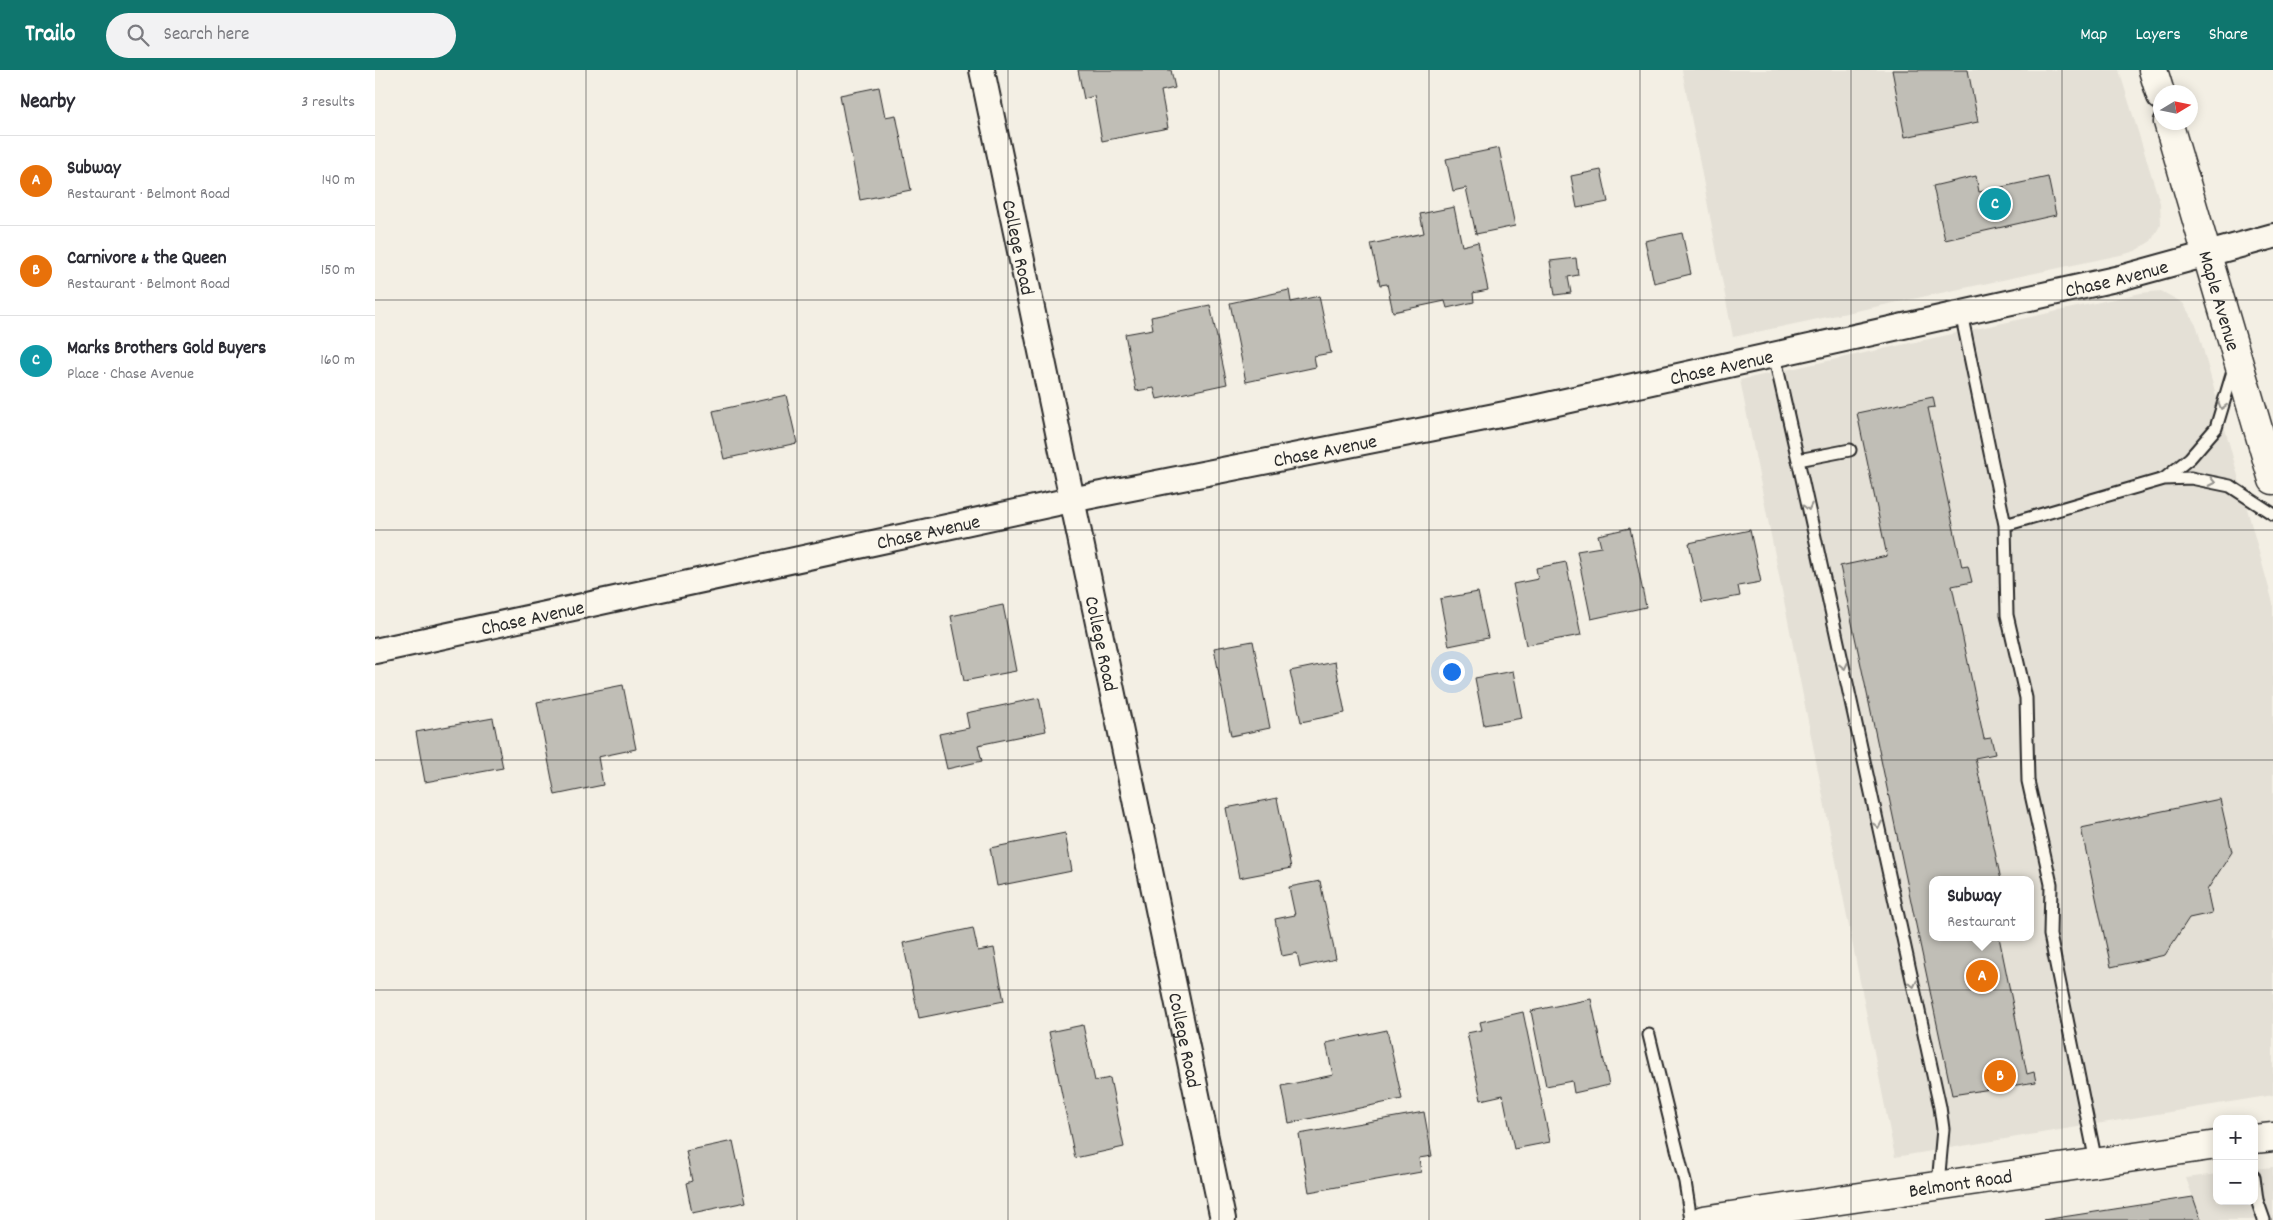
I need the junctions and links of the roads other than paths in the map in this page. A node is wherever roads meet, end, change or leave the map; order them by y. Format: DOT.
graph roads {
  1 [pos="982,70"];
  2 [pos="2153,70"];
  3 [pos="2158,85"];
  4 [pos="2170,130"];
  5 [pos="2273,236"];
  6 [pos="2207,256"];
  7 [pos="1961,313"];
  8 [pos="1774,354"];
  9 [pos="2237,359"];
  10 [pos="1850,450"];
  11 [pos="1798,460"];
  12 [pos="2164,479"];
  13 [pos="2273,480"];
  14 [pos="1071,500"];
  15 [pos="2273,514"];
  16 [pos="2005,525"];
  17 [pos="375,652"];
  18 [pos="1649,1035"];
  19 [pos="2273,1137"];
  20 [pos="2258,1139"];
  21 [pos="2213,1146"];
  22 [pos="2096,1162"];
  23 [pos="1938,1184"];
  24 [pos="2258,1203"];
  25 [pos="1223,1219"];
  26 [pos="1691,1220"];
  27 [pos="1703,1220"];
  28 [pos="2264,1220"];
  1 -- 14 [label="street, College Road"];
  2 -- 3 [label="main road"];
  4 -- 6 [label="main road, Maple Avenue"];
  5 -- 6 [label="street, Chase Avenue"];
  6 -- 7 [label="street, Chase Avenue"];
  6 -- 9 [label="main road, Maple Avenue"];
  7 -- 8 [label="street, Chase Avenue"];
  7 -- 16 [label="lane"];
  8 -- 11 [label="lane"];
  8 -- 14 [label="street, Chase Avenue"];
  9 -- 12 [label="lane, one-way"];
  9 -- 13 [label="main road, Maple Avenue"];
  10 -- 11 [label="lane"];
  11 -- 23 [label="lane, one-way"];
  12 -- 15 [label="lane, one-way"];
  12 -- 16 [label="lane"];
  14 -- 17 [label="street, Chase Avenue"];
  14 -- 25 [label="street, College Road"];
  16 -- 22 [label="lane"];
  18 -- 26 [label="lane"];
  19 -- 20 [label="main road"];
  21 -- 22 [label="main road, Belmont Road"];
  22 -- 23 [label="main road, Belmont Road"];
  23 -- 27 [label="main road, Belmont Road"];
  24 -- 28 [label="lane"];
}
